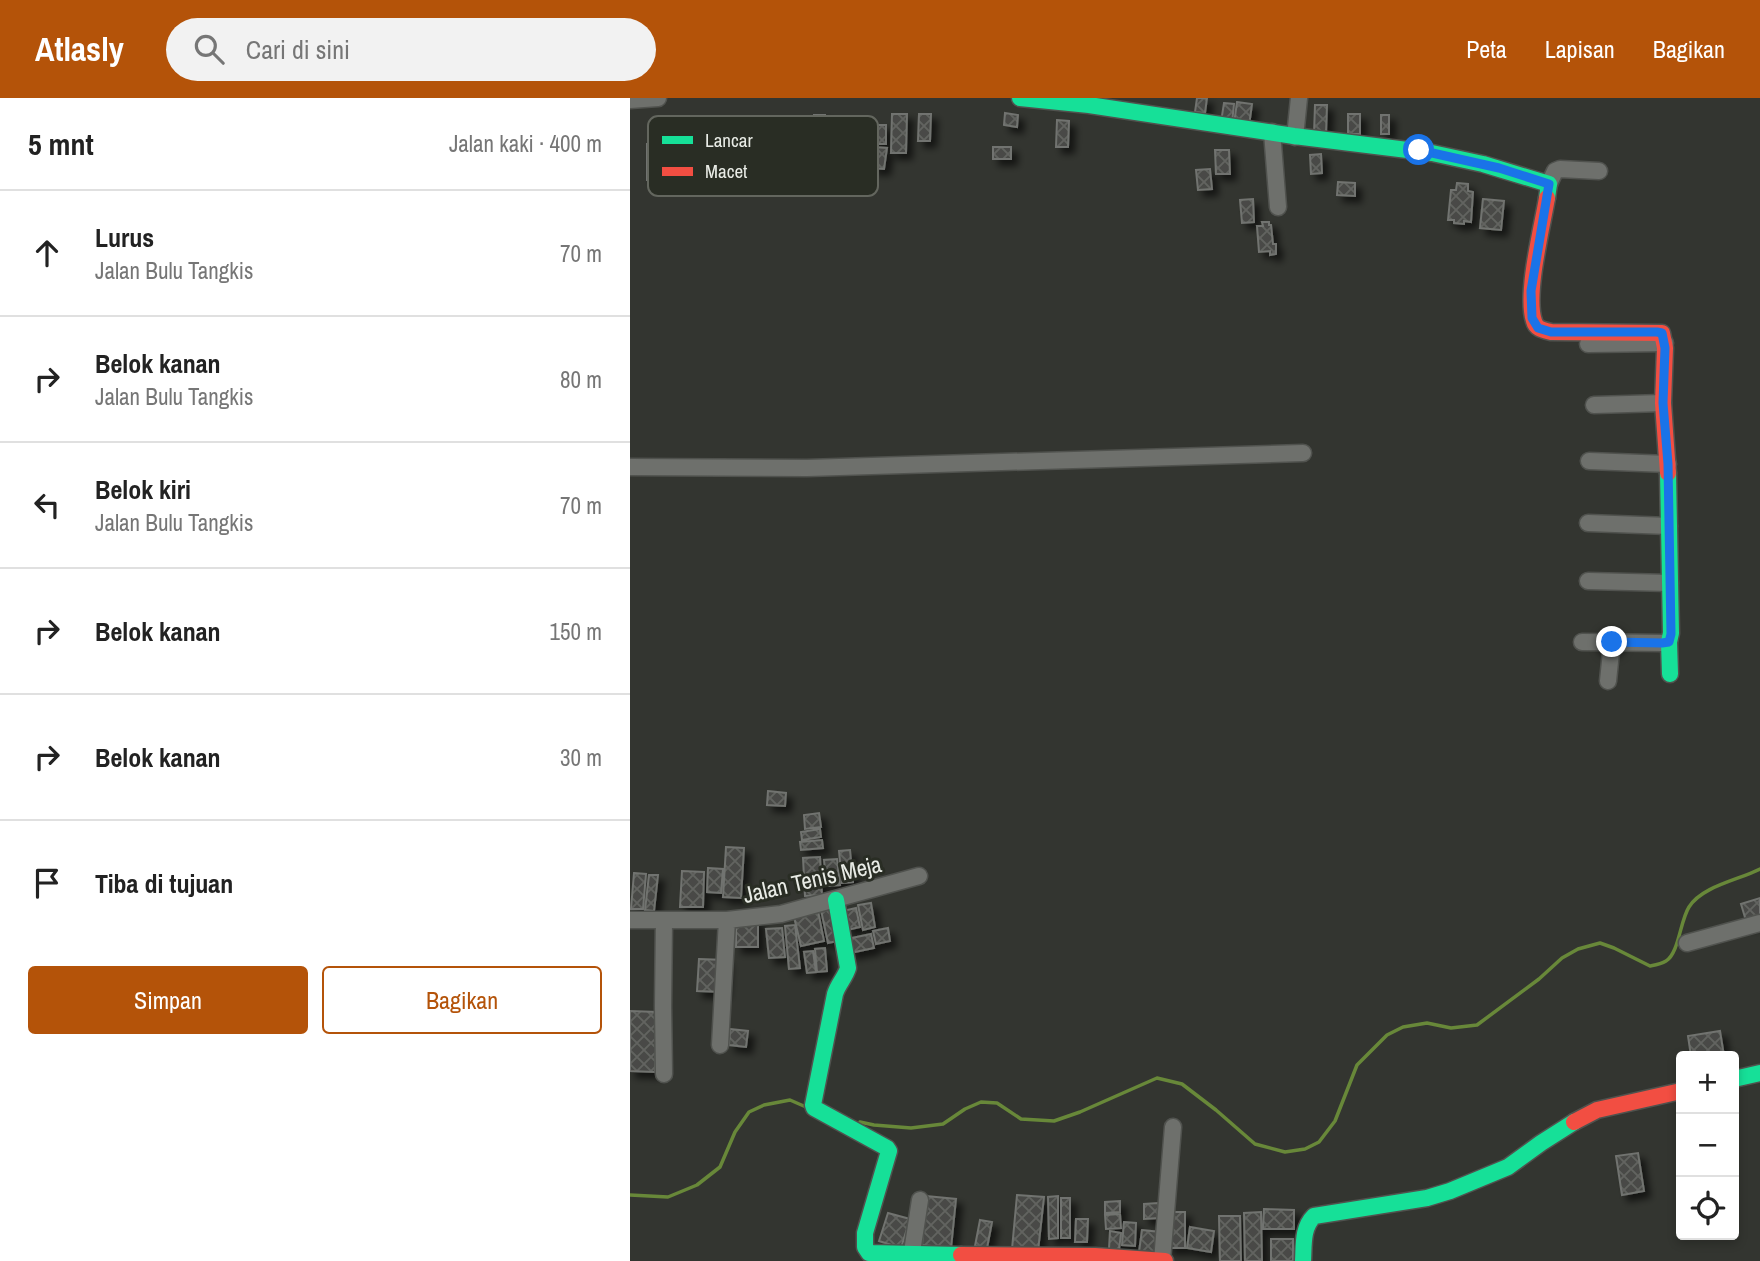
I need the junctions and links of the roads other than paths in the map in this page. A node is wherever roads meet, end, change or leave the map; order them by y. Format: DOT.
graph roads {
  1 [pos="658,98"];
  2 [pos="1020,98"];
  3 [pos="1299,98"];
  4 [pos="630,100"];
  5 [pos="1068,100"];
  6 [pos="1107,103"];
  7 [pos="1272,132"];
  8 [pos="1295,137"];
  9 [pos="1599,172"];
  10 [pos="1549,184"];
  11 [pos="1278,207"];
  12 [pos="1661,337"];
  13 [pos="1588,344"];
  14 [pos="1663,403"];
  15 [pos="1594,405"];
  16 [pos="1303,453"];
  17 [pos="1588,461"];
  18 [pos="1668,464"];
  19 [pos="630,467"];
  20 [pos="1588,523"];
  21 [pos="1669,526"];
  22 [pos="1588,581"];
  23 [pos="1670,583"];
  24 [pos="1582,642"];
  25 [pos="1612,642"];
  26 [pos="1669,642"];
  27 [pos="1670,674"];
  28 [pos="1608,681"];
  29 [pos="919,876"];
  30 [pos="836,900"];
  31 [pos="630,920"];
  32 [pos="727,920"];
  33 [pos="664,921"];
  34 [pos="1760,923"];
  35 [pos="1687,943"];
  36 [pos="720,1045"];
  37 [pos="1760,1073"];
  38 [pos="664,1074"];
  39 [pos="1739,1078"];
  40 [pos="1676,1092"];
  41 [pos="1173,1128"];
  42 [pos="920,1200"];
  43 [pos="912,1252"];
  44 [pos="1049,1258"];
  45 [pos="1164,1261"];
  46 [pos="1303,1261"];
  1 -- 4 [label="street"];
  2 -- 5 [label="street"];
  3 -- 8 [label="street"];
  5 -- 6 [label="street"];
  6 -- 7 [label="street"];
  7 -- 8 [label="street"];
  7 -- 11 [label="street"];
  8 -- 10 [label="street"];
  9 -- 10 [label="street"];
  10 -- 12 [label="street"];
  12 -- 13 [label="street"];
  12 -- 14 [label="street"];
  14 -- 15 [label="street"];
  14 -- 18 [label="street"];
  16 -- 19 [label="street"];
  17 -- 18 [label="street"];
  18 -- 21 [label="street"];
  20 -- 21 [label="street"];
  21 -- 23 [label="street"];
  22 -- 23 [label="street"];
  23 -- 26 [label="street"];
  24 -- 25 [label="street"];
  25 -- 26 [label="street"];
  25 -- 28 [label="street"];
  26 -- 27 [label="street"];
  29 -- 30 [label="street, Jalan Tenis Meja"];
  30 -- 32 [label="street, Jalan Tenis Meja"];
  30 -- 43 [label="street"];
  31 -- 33 [label="street, Jalan Tenis Meja"];
  32 -- 33 [label="street, Jalan Tenis Meja"];
  32 -- 36 [label="street"];
  33 -- 38 [label="street"];
  34 -- 35 [label="street"];
  37 -- 39 [label="street"];
  40 -- 46 [label="street"];
  41 -- 45 [label="street"];
  42 -- 43 [label="street"];
  43 -- 44 [label="street"];
  44 -- 45 [label="street"];
}
